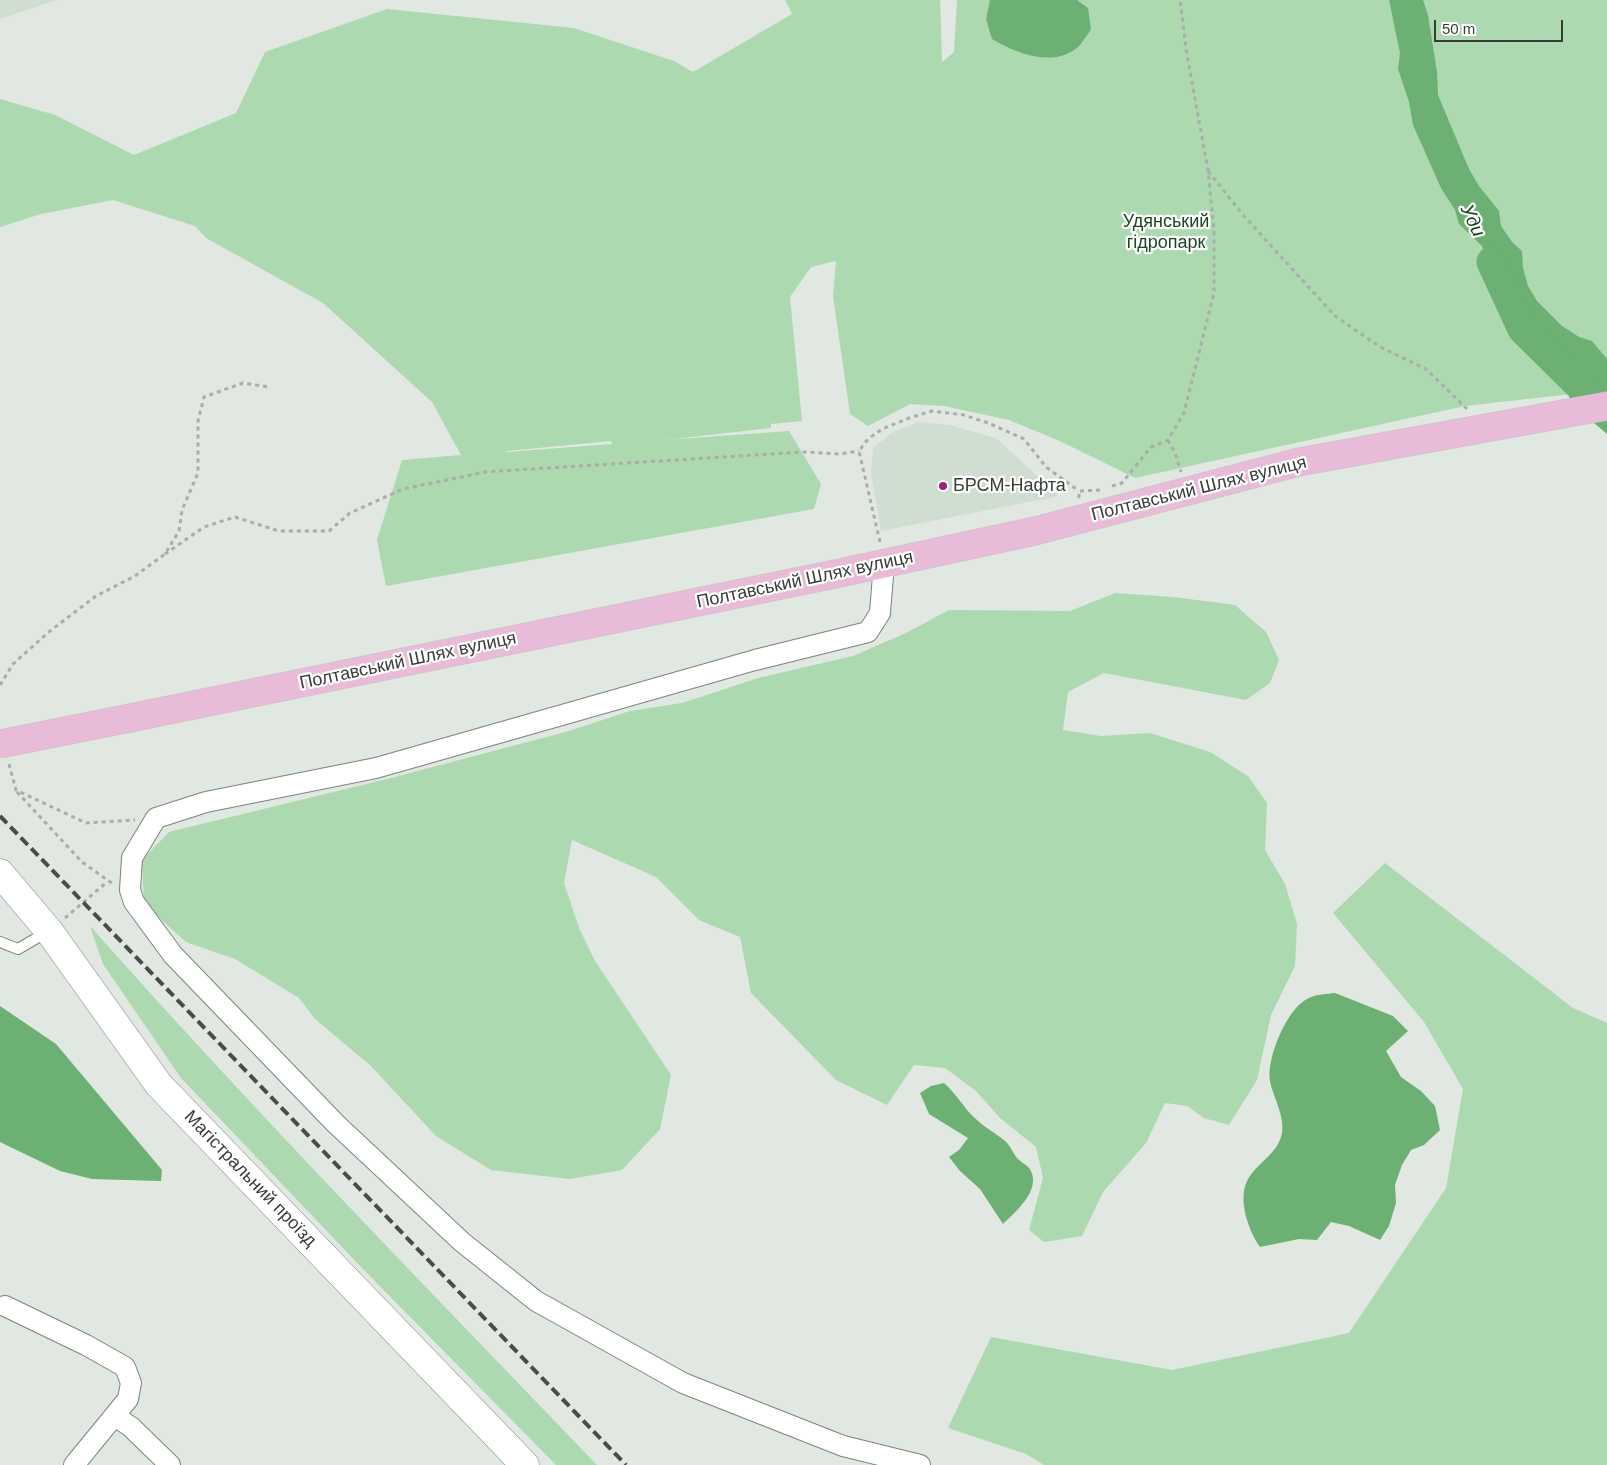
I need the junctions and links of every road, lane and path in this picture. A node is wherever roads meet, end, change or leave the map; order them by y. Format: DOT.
graph roads {
  1 [pos="1180,0"];
  2 [pos="1208,170"];
  3 [pos="269,387"];
  4 [pos="1607,406"];
  5 [pos="1482,429"];
  6 [pos="1168,440"];
  7 [pos="859,452"];
  8 [pos="1079,491"];
  9 [pos="1186,491"];
  10 [pos="1080,519"];
  11 [pos="165,554"];
  12 [pos="884,563"];
  13 [pos="0,685"];
  14 [pos="3,750"];
  15 [pos="16,790"];
  16 [pos="156,818"];
  17 [pos="0,873"];
  18 [pos="107,882"];
  19 [pos="130,890"];
  20 [pos="49,930"];
  21 [pos="0,941"];
  22 [pos="5,1306"];
  23 [pos="115,1416"];
  24 [pos="74,1465"];
  25 [pos="170,1465"];
  26 [pos="525,1465"];
  27 [pos="920,1465"];
  1 -- 2 [label="path"];
  2 -- 5 [label="path"];
  2 -- 6 [label="path"];
  3 -- 11 [label="path"];
  4 -- 5 [label="main road, Полтавський Шлях вулиця"];
  5 -- 9 [label="main road, Полтавський Шлях вулиця"];
  6 -- 8 [label="path"];
  6 -- 9 [label="path"];
  7 -- 8 [label="path"];
  7 -- 11 [label="path"];
  7 -- 12 [label="path"];
  8 -- 10 [label="path"];
  9 -- 10 [label="main road, Полтавський Шлях вулиця"];
  10 -- 12 [label="main road, Полтавський Шлях вулиця"];
  11 -- 13 [label="path"];
  12 -- 14 [label="main road, Полтавський Шлях вулиця, bridge"];
  12 -- 16 [label="street"];
  14 -- 15 [label="path"];
  15 -- 16 [label="path"];
  15 -- 18 [label="path"];
  16 -- 19 [label="street"];
  17 -- 20 [label="main road, Магістральний проїзд"];
  18 -- 19 [label="path"];
  18 -- 20 [label="path"];
  19 -- 27 [label="street"];
  20 -- 21 [label="lane"];
  20 -- 26 [label="main road, Магістральний проїзд"];
  22 -- 23 [label="street"];
  23 -- 24 [label="street"];
  23 -- 25 [label="street"];
}
